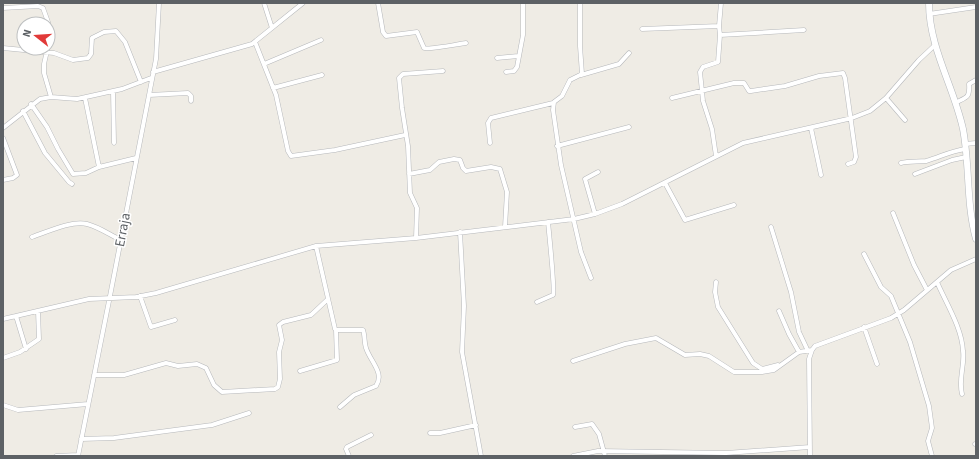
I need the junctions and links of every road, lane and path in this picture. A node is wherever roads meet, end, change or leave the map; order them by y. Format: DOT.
graph roads {
  1 [pos="159,3"];
  2 [pos="264,3"];
  3 [pos="303,3"];
  4 [pos="378,3"];
  5 [pos="523,3"];
  6 [pos="580,3"];
  7 [pos="722,3"];
  8 [pos="929,3"];
  9 [pos="976,7"];
  10 [pos="3,8"];
  11 [pos="929,14"];
  12 [pos="46,16"];
  13 [pos="719,26"];
  14 [pos="272,28"];
  15 [pos="642,30"];
  16 [pos="804,30"];
  17 [pos="720,35"];
  18 [pos="321,40"];
  19 [pos="255,42"];
  20 [pos="466,43"];
  21 [pos="935,45"];
  22 [pos="3,48"];
  23 [pos="16,50"];
  24 [pos="629,53"];
  25 [pos="56,54"];
  26 [pos="47,56"];
  27 [pos="518,56"];
  28 [pos="497,58"];
  29 [pos="264,64"];
  30 [pos="443,71"];
  31 [pos="153,72"];
  32 [pos="506,72"];
  33 [pos="322,75"];
  34 [pos="581,75"];
  35 [pos="151,78"];
  36 [pos="976,80"];
  37 [pos="141,82"];
  38 [pos="273,88"];
  39 [pos="113,91"];
  40 [pos="702,91"];
  41 [pos="149,95"];
  42 [pos="51,97"];
  43 [pos="85,98"];
  44 [pos="672,98"];
  45 [pos="886,98"];
  46 [pos="191,101"];
  47 [pos="553,103"];
  48 [pos="955,103"];
  49 [pos="31,104"];
  50 [pos="23,111"];
  51 [pos="852,118"];
  52 [pos="905,120"];
  53 [pos="629,127"];
  54 [pos="3,128"];
  55 [pos="811,128"];
  56 [pos="405,135"];
  57 [pos="3,138"];
  58 [pos="114,142"];
  59 [pos="490,143"];
  60 [pos="976,143"];
  61 [pos="558,146"];
  62 [pos="965,146"];
  63 [pos="716,156"];
  64 [pos="966,157"];
  65 [pos="136,158"];
  66 [pos="901,163"];
  67 [pos="848,164"];
  68 [pos="99,167"];
  69 [pos="598,172"];
  70 [pos="410,174"];
  71 [pos="915,174"];
  72 [pos="821,175"];
  73 [pos="3,180"];
  74 [pos="665,183"];
  75 [pos="72,184"];
  76 [pos="734,205"];
  77 [pos="893,213"];
  78 [pos="595,214"];
  79 [pos="574,218"];
  80 [pos="548,222"];
  81 [pos="974,224"];
  82 [pos="505,227"];
  83 [pos="771,227"];
  84 [pos="460,232"];
  85 [pos="32,237"];
  86 [pos="416,238"];
  87 [pos="976,239"];
  88 [pos="121,240"];
  89 [pos="316,246"];
  90 [pos="864,254"];
  91 [pos="976,259"];
  92 [pos="591,278"];
  93 [pos="716,282"];
  94 [pos="937,282"];
  95 [pos="927,290"];
  96 [pos="110,296"];
  97 [pos="140,296"];
  98 [pos="327,300"];
  99 [pos="537,302"];
  100 [pos="38,311"];
  101 [pos="780,311"];
  102 [pos="898,314"];
  103 [pos="16,316"];
  104 [pos="3,319"];
  105 [pos="175,320"];
  106 [pos="864,327"];
  107 [pos="336,330"];
  108 [pos="26,349"];
  109 [pos="809,350"];
  110 [pos="799,352"];
  111 [pos="3,358"];
  112 [pos="573,361"];
  113 [pos="781,364"];
  114 [pos="877,364"];
  115 [pos="300,371"];
  116 [pos="94,375"];
  117 [pos="962,394"];
  118 [pos="88,404"];
  119 [pos="3,405"];
  120 [pos="340,407"];
  121 [pos="249,413"];
  122 [pos="476,425"];
  123 [pos="575,427"];
  124 [pos="430,433"];
  125 [pos="370,435"];
  126 [pos="81,439"];
  127 [pos="810,447"];
  128 [pos="604,454"];
  129 [pos="56,456"];
  130 [pos="78,456"];
  131 [pos="349,456"];
  132 [pos="481,456"];
  133 [pos="573,456"];
  134 [pos="810,456"];
  135 [pos="932,456"];
  1 -- 31 [label="street, Erraja"];
  2 -- 14 [label="street"];
  3 -- 14 [label="street"];
  4 -- 20 [label="street"];
  5 -- 27 [label="street"];
  6 -- 34 [label="street"];
  7 -- 13 [label="street"];
  8 -- 11 [label="main road"];
  9 -- 11 [label="street"];
  10 -- 12 [label="street"];
  11 -- 21 [label="main road"];
  13 -- 15 [label="street"];
  13 -- 17 [label="street"];
  14 -- 19 [label="street"];
  16 -- 17 [label="street"];
  17 -- 40 [label="street"];
  18 -- 29 [label="street"];
  19 -- 29 [label="street"];
  19 -- 31 [label="street"];
  21 -- 45 [label="street"];
  21 -- 48 [label="main road"];
  22 -- 23 [label="street"];
  24 -- 34 [label="street"];
  25 -- 37 [label="street"];
  26 -- 42 [label="street"];
  27 -- 28 [label="street"];
  27 -- 32 [label="street"];
  29 -- 38 [label="street"];
  30 -- 56 [label="street"];
  31 -- 35 [label="street, Erraja"];
  33 -- 38 [label="street"];
  34 -- 47 [label="street"];
  35 -- 37 [label="street"];
  35 -- 41 [label="street, Erraja"];
  36 -- 48 [label="street"];
  37 -- 39 [label="street"];
  38 -- 56 [label="street"];
  39 -- 43 [label="street"];
  39 -- 58 [label="street"];
  40 -- 44 [label="street"];
  40 -- 51 [label="street"];
  40 -- 63 [label="street"];
  41 -- 46 [label="street"];
  41 -- 65 [label="street, Erraja"];
  42 -- 43 [label="street"];
  42 -- 49 [label="street"];
  43 -- 68 [label="street"];
  45 -- 51 [label="street"];
  45 -- 52 [label="street"];
  47 -- 59 [label="street"];
  47 -- 61 [label="street"];
  48 -- 62 [label="main road"];
  49 -- 50 [label="street"];
  49 -- 68 [label="street"];
  50 -- 54 [label="street"];
  50 -- 75 [label="street"];
  51 -- 55 [label="street"];
  51 -- 67 [label="street"];
  53 -- 61 [label="street"];
  55 -- 63 [label="street"];
  55 -- 72 [label="street"];
  56 -- 70 [label="street"];
  57 -- 73 [label="street"];
  60 -- 62 [label="street"];
  61 -- 79 [label="street"];
  62 -- 64 [label="main road"];
  62 -- 66 [label="street"];
  63 -- 74 [label="street"];
  64 -- 71 [label="street"];
  64 -- 81 [label="main road"];
  65 -- 68 [label="street"];
  65 -- 88 [label="street, Erraja"];
  69 -- 78 [label="street"];
  70 -- 82 [label="street"];
  70 -- 86 [label="street"];
  74 -- 76 [label="street"];
  74 -- 78 [label="street"];
  77 -- 95 [label="street"];
  78 -- 79 [label="street"];
  79 -- 80 [label="street"];
  79 -- 92 [label="street"];
  80 -- 82 [label="street"];
  80 -- 99 [label="street"];
  81 -- 87 [label="main road"];
  82 -- 84 [label="street"];
  83 -- 109 [label="street"];
  84 -- 86 [label="street"];
  84 -- 122 [label="street"];
  85 -- 88 [label="street"];
  86 -- 89 [label="street"];
  88 -- 96 [label="street, Erraja"];
  89 -- 97 [label="street"];
  89 -- 98 [label="street"];
  90 -- 102 [label="street"];
  91 -- 94 [label="street"];
  93 -- 113 [label="street"];
  94 -- 95 [label="street"];
  94 -- 117 [label="street"];
  95 -- 102 [label="street"];
  96 -- 97 [label="street"];
  96 -- 100 [label="street"];
  96 -- 116 [label="street, Erraja"];
  97 -- 105 [label="street"];
  98 -- 107 [label="street"];
  98 -- 116 [label="street"];
  100 -- 103 [label="street"];
  100 -- 108 [label="street"];
  101 -- 110 [label="street"];
  102 -- 106 [label="street"];
  102 -- 135 [label="street"];
  103 -- 104 [label="street"];
  103 -- 108 [label="street"];
  106 -- 109 [label="street"];
  106 -- 114 [label="street"];
  107 -- 115 [label="street"];
  107 -- 120 [label="street"];
  108 -- 111 [label="street"];
  109 -- 110 [label="street"];
  109 -- 127 [label="street"];
  110 -- 113 [label="street"];
  112 -- 113 [label="street"];
  116 -- 118 [label="street, Erraja"];
  118 -- 119 [label="street"];
  118 -- 126 [label="street, Erraja"];
  121 -- 126 [label="street"];
  122 -- 124 [label="street"];
  122 -- 132 [label="street"];
  123 -- 128 [label="street"];
  125 -- 131 [label="street"];
  126 -- 130 [label="street, Erraja"];
  127 -- 128 [label="street"];
  127 -- 134 [label="street"];
  128 -- 133 [label="street"];
  129 -- 130 [label="street"];
}
